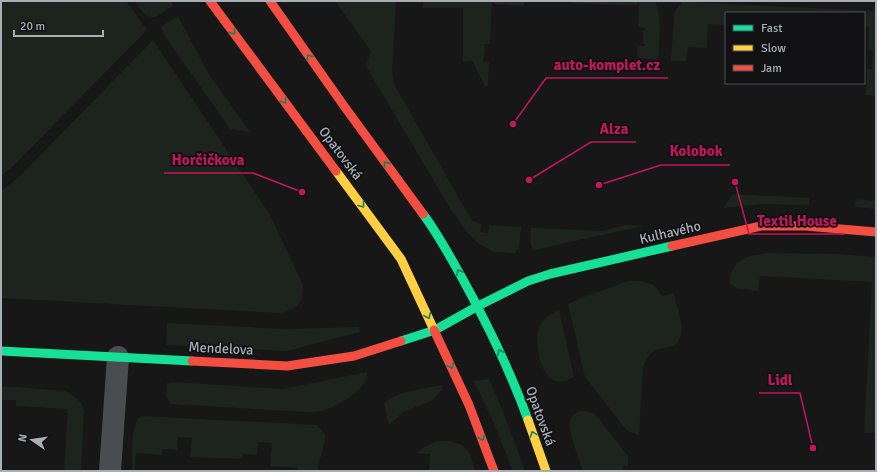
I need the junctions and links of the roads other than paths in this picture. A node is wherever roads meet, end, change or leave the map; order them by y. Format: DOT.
graph roads {
  1 [pos="210,1"];
  2 [pos="270,1"];
  3 [pos="876,232"];
  4 [pos="478,306"];
  5 [pos="435,330"];
  6 [pos="1,350"];
  7 [pos="118,357"];
  8 [pos="110,471"];
  9 [pos="494,471"];
  10 [pos="546,471"];
  1 -- 5 [label="main road, Opatovská, one-way"];
  4 -- 2 [label="main road, Opatovská, one-way"];
  3 -- 4 [label="main road, Kulhavého"];
  4 -- 5 [label="main road"];
  10 -- 4 [label="main road, Opatovská, one-way"];
  5 -- 7 [label="main road, Mendelova"];
  5 -- 9 [label="main road, Opatovská, one-way"];
  6 -- 7 [label="main road, Mendelova"];
  7 -- 8 [label="street"];
}
